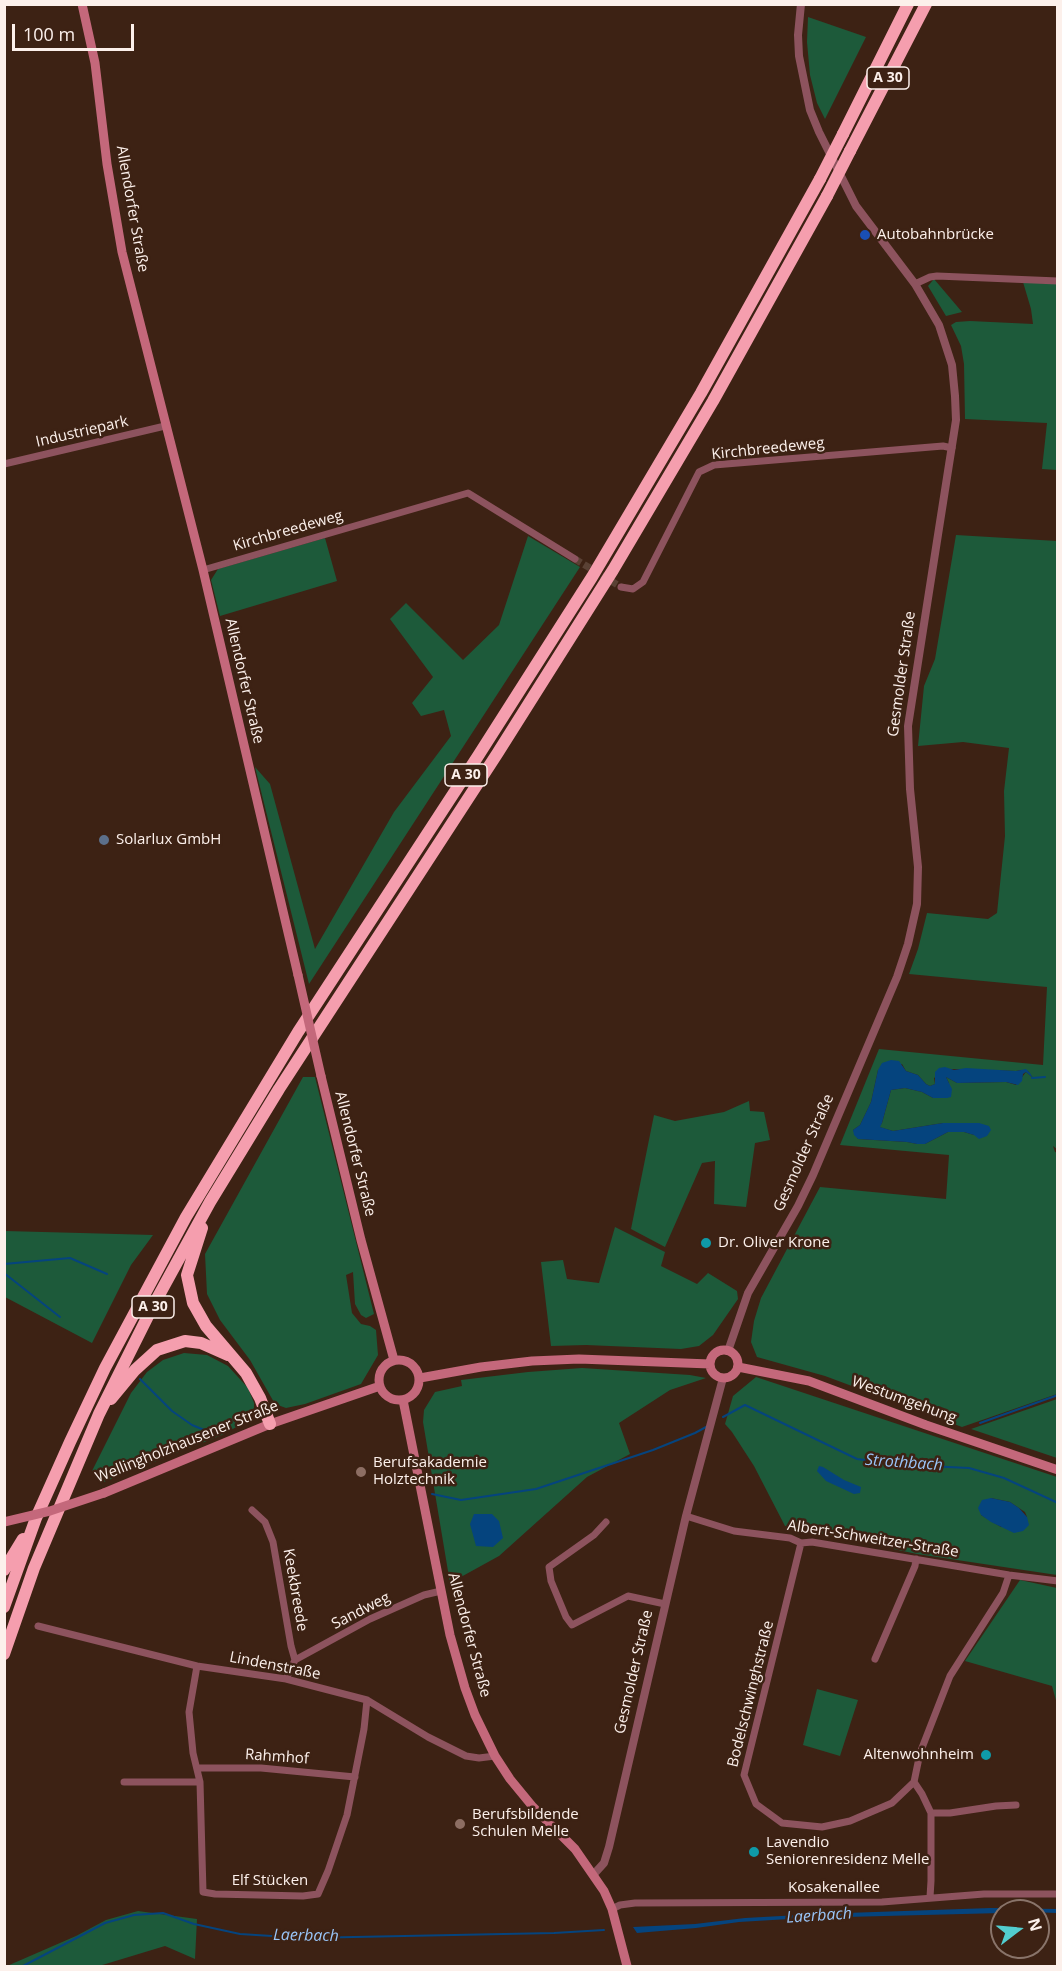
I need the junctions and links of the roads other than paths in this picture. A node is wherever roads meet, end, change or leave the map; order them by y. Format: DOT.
graph roads {
  1 [pos="82,4"];
  2 [pos="801,4"];
  3 [pos="909,4"];
  4 [pos="926,4"];
  5 [pos="1058,281"];
  6 [pos="915,284"];
  7 [pos="165,426"];
  8 [pos="952,448"];
  9 [pos="4,464"];
  10 [pos="575,559"];
  11 [pos="203,570"];
  12 [pos="621,586"];
  13 [pos="210,1202"];
  14 [pos="728,1351"];
  15 [pos="231,1356"];
  16 [pos="394,1360"];
  17 [pos="710,1364"];
  18 [pos="738,1367"];
  19 [pos="420,1378"];
  20 [pos="723,1378"];
  21 [pos="380,1386"];
  22 [pos="403,1400"];
  23 [pos="99,1414"];
  24 [pos="270,1424"];
  25 [pos="1058,1470"];
  26 [pos="252,1510"];
  27 [pos="686,1516"];
  28 [pos="36,1518"];
  29 [pos="4,1522"];
  30 [pos="606,1522"];
  31 [pos="801,1543"];
  32 [pos="916,1559"];
  33 [pos="4,1570"];
  34 [pos="1009,1575"];
  35 [pos="1058,1581"];
  36 [pos="441,1591"];
  37 [pos="665,1604"];
  38 [pos="4,1607"];
  39 [pos="38,1626"];
  40 [pos="4,1654"];
  41 [pos="875,1659"];
  42 [pos="295,1660"];
  43 [pos="197,1666"];
  44 [pos="286,1679"];
  45 [pos="367,1700"];
  46 [pos="495,1756"];
  47 [pos="198,1768"];
  48 [pos="355,1777"];
  49 [pos="123,1782"];
  50 [pos="200,1782"];
  51 [pos="914,1782"];
  52 [pos="1016,1805"];
  53 [pos="931,1813"];
  54 [pos="594,1874"];
  55 [pos="1058,1894"];
  56 [pos="930,1898"];
  57 [pos="612,1909"];
  58 [pos="627,1966"];
  1 -- 7 [label="main road, Allendorfer Straße"];
  2 -- 6 [label="street, Gesmolder Straße"];
  3 -- 28 [label="highway, A 30, bridge"];
  4 -- 13 [label="highway, A 30, bridge"];
  5 -- 6 [label="street"];
  6 -- 8 [label="street, Gesmolder Straße"];
  7 -- 9 [label="street, Industriepark"];
  7 -- 11 [label="main road, Allendorfer Straße"];
  8 -- 12 [label="street, Kirchbreedeweg"];
  8 -- 14 [label="street, Gesmolder Straße"];
  10 -- 11 [label="street, Kirchbreedeweg"];
  11 -- 16 [label="main road, Allendorfer Straße, bridge"];
  13 -- 15 [label="highway"];
  13 -- 23 [label="highway, A 30"];
  14 -- 17 [label="main road"];
  14 -- 18 [label="main road"];
  15 -- 23 [label="highway"];
  15 -- 24 [label="highway"];
  16 -- 19 [label="main road"];
  16 -- 21 [label="main road"];
  17 -- 19 [label="main road"];
  17 -- 20 [label="main road"];
  18 -- 20 [label="main road"];
  18 -- 25 [label="main road, Westumgehung"];
  19 -- 22 [label="main road"];
  20 -- 27 [label="street, Gesmolder Straße"];
  21 -- 22 [label="main road"];
  21 -- 24 [label="main road, Wellingholzhausener Straße"];
  22 -- 36 [label="main road, Allendorfer Straße"];
  23 -- 40 [label="highway, A 30"];
  24 -- 29 [label="main road, Wellingholzhausener Straße, bridge"];
  26 -- 42 [label="street, Keekbreede"];
  27 -- 31 [label="street, Albert-Schweitzer-Straße"];
  27 -- 37 [label="street, Gesmolder Straße"];
  28 -- 33 [label="highway"];
  28 -- 38 [label="highway, A 30"];
  30 -- 37 [label="street"];
  31 -- 32 [label="street, Albert-Schweitzer-Straße"];
  31 -- 51 [label="street, Bodelschwinghstraße"];
  32 -- 34 [label="street, Albert-Schweitzer-Straße"];
  32 -- 41 [label="street"];
  34 -- 35 [label="street, Albert-Schweitzer-Straße"];
  34 -- 51 [label="street"];
  36 -- 42 [label="street, Sandweg"];
  36 -- 46 [label="main road, Allendorfer Straße"];
  37 -- 54 [label="street, Gesmolder Straße"];
  39 -- 43 [label="street, Lindenstraße"];
  42 -- 44 [label="street"];
  43 -- 44 [label="street, Lindenstraße"];
  43 -- 47 [label="street, Elf Stücken"];
  44 -- 45 [label="street, Lindenstraße"];
  45 -- 46 [label="street, Lindenstraße"];
  45 -- 48 [label="street, Elf Stücken"];
  46 -- 54 [label="main road, Allendorfer Straße"];
  47 -- 48 [label="street, Rahmhof"];
  47 -- 50 [label="street, Elf Stücken"];
  48 -- 50 [label="street, Elf Stücken"];
  49 -- 50 [label="street"];
  51 -- 53 [label="street"];
  52 -- 53 [label="street"];
  53 -- 56 [label="street"];
  54 -- 57 [label="main road"];
  55 -- 56 [label="street, Kosakenallee"];
  56 -- 57 [label="street, Kosakenallee"];
  57 -- 58 [label="main road"];
}
